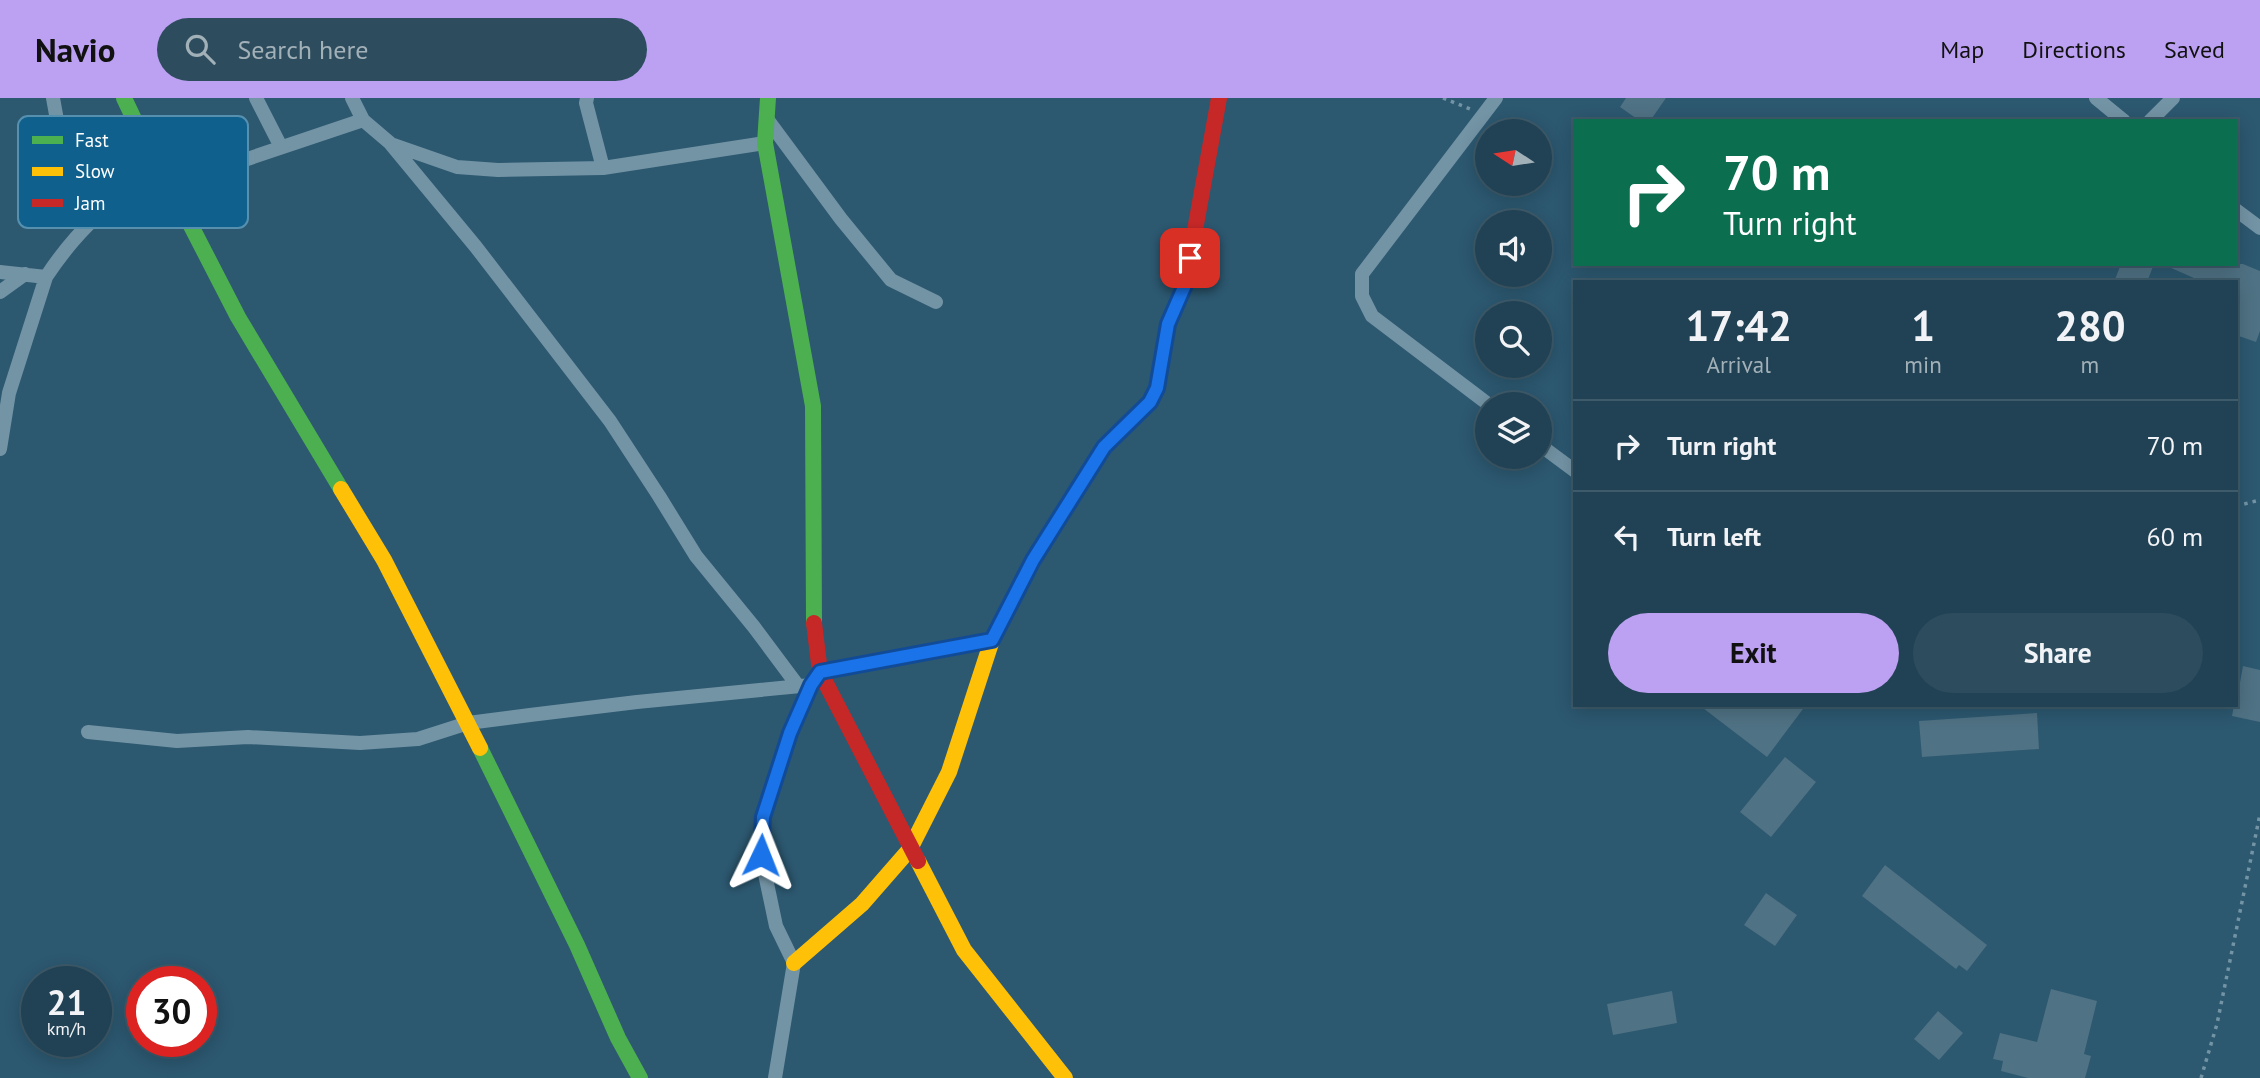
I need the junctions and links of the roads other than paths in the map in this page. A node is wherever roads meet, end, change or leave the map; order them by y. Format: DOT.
graph roads {
  1 [pos="53,98"];
  2 [pos="124,98"];
  3 [pos="256,98"];
  4 [pos="352,98"];
  5 [pos="587,98"];
  6 [pos="768,98"];
  7 [pos="1219,98"];
  8 [pos="1496,98"];
  9 [pos="2096,98"];
  10 [pos="2173,98"];
  11 [pos="56,116"];
  12 [pos="132,116"];
  13 [pos="767,119"];
  14 [pos="2122,119"];
  15 [pos="2152,119"];
  16 [pos="363,120"];
  17 [pos="390,143"];
  18 [pos="765,143"];
  19 [pos="281,147"];
  20 [pos="248,158"];
  21 [pos="603,168"];
  22 [pos="2238,212"];
  23 [pos="83,228"];
  24 [pos="192,228"];
  25 [pos="2260,228"];
  26 [pos="0,272"];
  27 [pos="26,274"];
  28 [pos="46,277"];
  29 [pos="0,292"];
  30 [pos="936,302"];
  31 [pos="1475,394"];
  32 [pos="0,449"];
  33 [pos="1552,453"];
  34 [pos="1573,469"];
  35 [pos="992,640"];
  36 [pos="809,681"];
  37 [pos="468,723"];
  38 [pos="88,733"];
  39 [pos="910,849"];
  40 [pos="793,963"];
  41 [pos="640,1078"];
  42 [pos="775,1078"];
  43 [pos="1065,1078"];
  1 -- 11 [label="street"];
  2 -- 12 [label="street"];
  3 -- 19 [label="street"];
  4 -- 16 [label="street"];
  5 -- 21 [label="street"];
  6 -- 13 [label="street"];
  7 -- 35 [label="street"];
  8 -- 31 [label="street"];
  9 -- 14 [label="street"];
  10 -- 15 [label="street"];
  13 -- 18 [label="street"];
  13 -- 30 [label="street"];
  16 -- 17 [label="street"];
  16 -- 19 [label="street"];
  17 -- 21 [label="street"];
  17 -- 36 [label="street"];
  18 -- 21 [label="street"];
  18 -- 36 [label="street"];
  19 -- 20 [label="street"];
  22 -- 25 [label="street"];
  23 -- 28 [label="street"];
  24 -- 37 [label="street"];
  26 -- 27 [label="street"];
  27 -- 28 [label="street"];
  27 -- 29 [label="street"];
  28 -- 32 [label="street"];
  33 -- 34 [label="street"];
  35 -- 36 [label="street"];
  35 -- 39 [label="street"];
  36 -- 37 [label="street"];
  36 -- 39 [label="street"];
  36 -- 40 [label="street"];
  37 -- 38 [label="street"];
  37 -- 41 [label="street"];
  39 -- 40 [label="street"];
  39 -- 43 [label="street"];
  40 -- 42 [label="street"];
}
